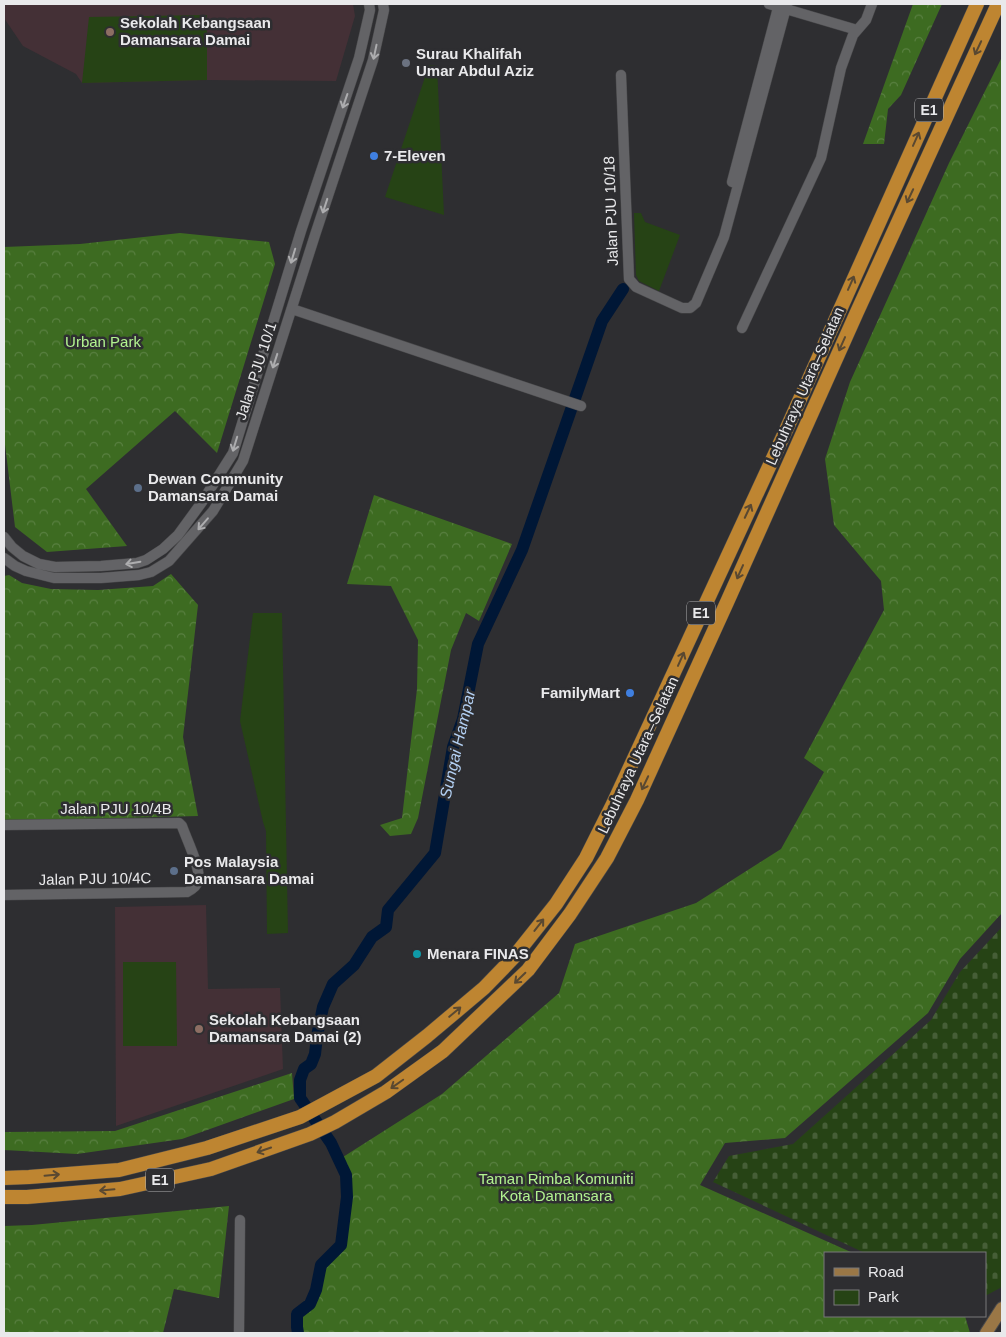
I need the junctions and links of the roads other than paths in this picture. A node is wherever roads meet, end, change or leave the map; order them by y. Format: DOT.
graph roads {
  1 [pos="369,4"];
  2 [pos="383,4"];
  3 [pos="872,4"];
  4 [pos="977,4"];
  5 [pos="998,4"];
  6 [pos="780,5"];
  7 [pos="857,30"];
  8 [pos="621,75"];
  9 [pos="356,111"];
  10 [pos="330,145"];
  11 [pos="292,310"];
  12 [pos="742,328"];
  13 [pos="262,359"];
  14 [pos="263,397"];
  15 [pos="581,406"];
  16 [pos="4,537"];
  17 [pos="4,558"];
  18 [pos="15,566"];
  19 [pos="100,566"];
  20 [pos="4,567"];
  21 [pos="54,578"];
  22 [pos="4,825"];
  23 [pos="187,892"];
  24 [pos="4,895"];
  25 [pos="4,1178"];
  26 [pos="4,1196"];
  27 [pos="240,1220"];
  28 [pos="1002,1308"];
  29 [pos="239,1333"];
  30 [pos="986,1333"];
  1 -- 10 [label="street, Jalan PJU 10/1, one-way"];
  2 -- 9 [label="street, Jalan PJU 10/1, one-way"];
  3 -- 7 [label="street"];
  25 -- 4 [label="highway, Lebuhraya Utara–Selatan / E1, one-way"];
  5 -- 26 [label="highway, Lebuhraya Utara–Selatan / E1, one-way"];
  6 -- 7 [label="street"];
  6 -- 8 [label="street, Jalan PJU 10/18"];
  7 -- 12 [label="street"];
  9 -- 10 [label="street"];
  9 -- 11 [label="street, Jalan PJU 10/1, one-way"];
  10 -- 13 [label="street, Jalan PJU 10/1, one-way"];
  11 -- 14 [label="street, Jalan PJU 10/1, one-way"];
  11 -- 15 [label="street"];
  13 -- 14 [label="street"];
  13 -- 19 [label="street, Jalan PJU 10/1, one-way"];
  14 -- 21 [label="street, Jalan PJU 10/1, one-way"];
  16 -- 19 [label="street, Jalan PJU 10/1"];
  17 -- 18 [label="street, Jalan PJU 10/1"];
  18 -- 20 [label="street"];
  18 -- 21 [label="street, Jalan PJU 10/1"];
  19 -- 21 [label="street"];
  22 -- 23 [label="street, Jalan PJU 10/4B"];
  23 -- 24 [label="street, Jalan PJU 10/4C"];
  27 -- 29 [label="street"];
  28 -- 30 [label="main road"];
}
